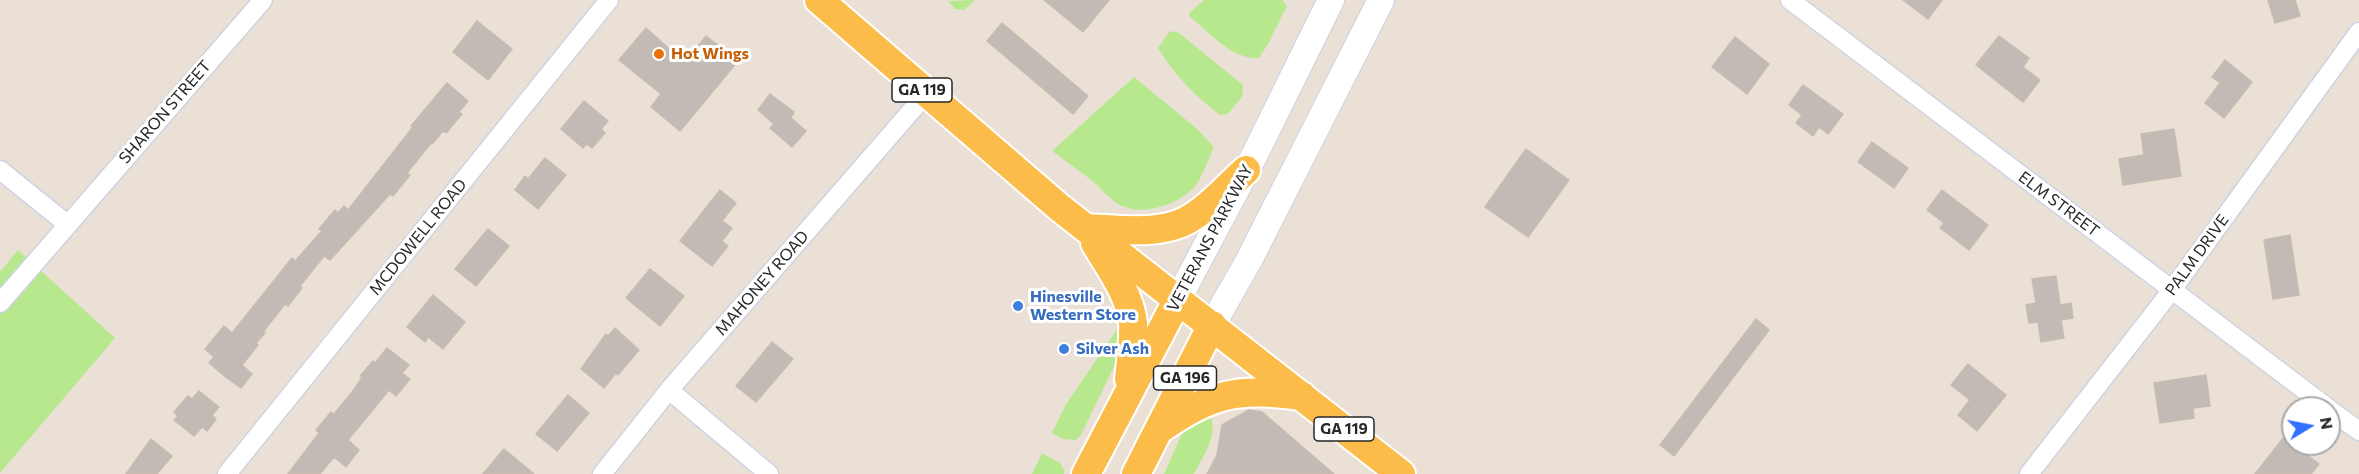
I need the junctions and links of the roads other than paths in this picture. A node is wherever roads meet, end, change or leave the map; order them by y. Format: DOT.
graph roads {
  1 [pos="263,0"];
  2 [pos="609,0"];
  3 [pos="819,0"];
  4 [pos="1331,0"];
  5 [pos="1381,0"];
  6 [pos="1790,0"];
  7 [pos="2359,32"];
  8 [pos="926,94"];
  9 [pos="0,170"];
  10 [pos="1246,170"];
  11 [pos="67,224"];
  12 [pos="1086,228"];
  13 [pos="2172,290"];
  14 [pos="1178,298"];
  15 [pos="0,303"];
  16 [pos="1212,325"];
  17 [pos="669,390"];
  18 [pos="1302,396"];
  19 [pos="2313,396"];
  20 [pos="1127,397"];
  21 [pos="2341,417"];
  22 [pos="1158,431"];
  23 [pos="2359,431"];
  24 [pos="227,474"];
  25 [pos="602,474"];
  26 [pos="769,474"];
  27 [pos="1086,474"];
  28 [pos="1136,474"];
  29 [pos="1401,474"];
  30 [pos="2029,474"];
  1 -- 11 [label="street, SHARON STREET"];
  2 -- 24 [label="street, MCDOWELL ROAD"];
  3 -- 8 [label="main road, GA 119"];
  4 -- 10 [label="main road, VETERANS PARKWAY"];
  5 -- 16 [label="main road"];
  6 -- 13 [label="street, ELM STREET"];
  7 -- 13 [label="street, PALM DRIVE"];
  8 -- 12 [label="main road, GA 119"];
  8 -- 17 [label="street, MAHONEY ROAD"];
  9 -- 11 [label="street"];
  10 -- 12 [label="main road"];
  10 -- 14 [label="main road, VETERANS PARKWAY"];
  11 -- 15 [label="street, SHARON STREET"];
  12 -- 14 [label="main road, GA 119"];
  12 -- 20 [label="main road, GA 196"];
  13 -- 19 [label="street, ELM STREET"];
  13 -- 30 [label="street, PALM DRIVE"];
  14 -- 16 [label="main road, GA 119"];
  14 -- 20 [label="main road, VETERANS PARKWAY"];
  16 -- 18 [label="main road, GA 119"];
  16 -- 22 [label="main road, GA 196"];
  17 -- 25 [label="street, MAHONEY ROAD"];
  17 -- 26 [label="street"];
  18 -- 22 [label="main road"];
  18 -- 29 [label="main road, GA 119"];
  20 -- 27 [label="main road, VETERANS PARKWAY / GA 196"];
  21 -- 23 [label="street, ELM STREET"];
  22 -- 28 [label="main road, GA 196"];
}
